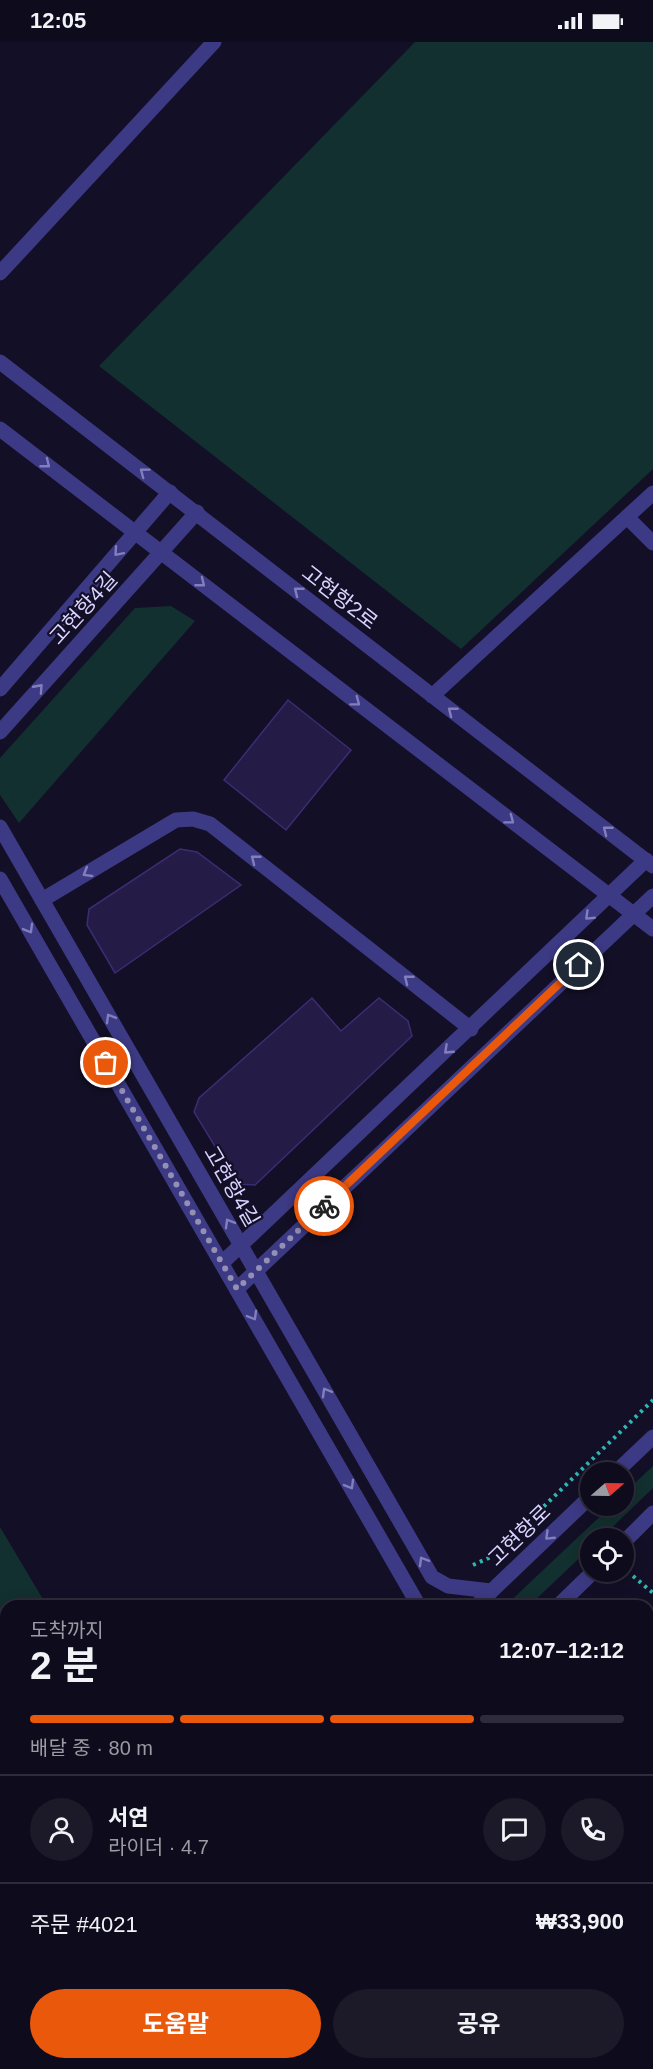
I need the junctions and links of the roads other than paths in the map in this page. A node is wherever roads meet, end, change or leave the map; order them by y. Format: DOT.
graph roads {
  1 [pos="214,42"];
  2 [pos="0,273"];
  3 [pos="0,362"];
  4 [pos="0,429"];
  5 [pos="170,492"];
  6 [pos="653,492"];
  7 [pos="197,513"];
  8 [pos="627,517"];
  9 [pos="135,532"];
  10 [pos="653,543"];
  11 [pos="161,552"];
  12 [pos="0,689"];
  13 [pos="432,696"];
  14 [pos="0,732"];
  15 [pos="0,827"];
  16 [pos="650,863"];
  17 [pos="0,879"];
  18 [pos="653,896"];
  19 [pos="610,897"];
  20 [pos="42,900"];
  21 [pos="633,914"];
  22 [pos="653,929"];
  23 [pos="471,1029"];
  24 [pos="242,1245"];
  25 [pos="222,1263"];
  26 [pos="256,1270"];
  27 [pos="237,1289"];
  28 [pos="653,1437"];
  29 [pos="627,1462"];
  30 [pos="580,1506"];
  31 [pos="653,1513"];
  32 [pos="634,1532"];
  33 [pos="583,1582"];
  34 [pos="491,1591"];
  35 [pos="416,1600"];
  36 [pos="482,1600"];
  37 [pos="564,1600"];
  1 -- 2 [label="street"];
  5 -- 3 [label="street, 고현항2로, one-way"];
  4 -- 9 [label="street, one-way"];
  5 -- 7 [label="street, 고현항2로"];
  5 -- 9 [label="street, 고현항4길"];
  6 -- 8 [label="street"];
  7 -- 11 [label="street, 고현항4길"];
  13 -- 7 [label="street, 고현항2로, one-way"];
  8 -- 10 [label="street"];
  8 -- 13 [label="street"];
  9 -- 11 [label="street"];
  9 -- 12 [label="street, 고현항4길, one-way"];
  14 -- 11 [label="street, 고현항4길, one-way"];
  11 -- 19 [label="street, one-way"];
  16 -- 13 [label="street, 고현항2로, one-way"];
  15 -- 20 [label="street, 고현항4길"];
  16 -- 19 [label="street"];
  17 -- 25 [label="street, one-way"];
  18 -- 21 [label="street"];
  19 -- 21 [label="street"];
  19 -- 23 [label="street, one-way"];
  23 -- 20 [label="street, one-way"];
  24 -- 20 [label="street, 고현항4길, one-way"];
  21 -- 22 [label="street"];
  21 -- 26 [label="street"];
  23 -- 24 [label="street, one-way"];
  24 -- 25 [label="street"];
  24 -- 26 [label="street, 고현항4길"];
  25 -- 27 [label="street"];
  26 -- 27 [label="street"];
  34 -- 26 [label="street, 고현항4길, one-way"];
  27 -- 35 [label="street, one-way"];
  28 -- 29 [label="street"];
  30 -- 34 [label="street, 고현항로, one-way"];
  31 -- 32 [label="street"];
  33 -- 37 [label="street"];
  34 -- 36 [label="street, 고현항로"];
}
